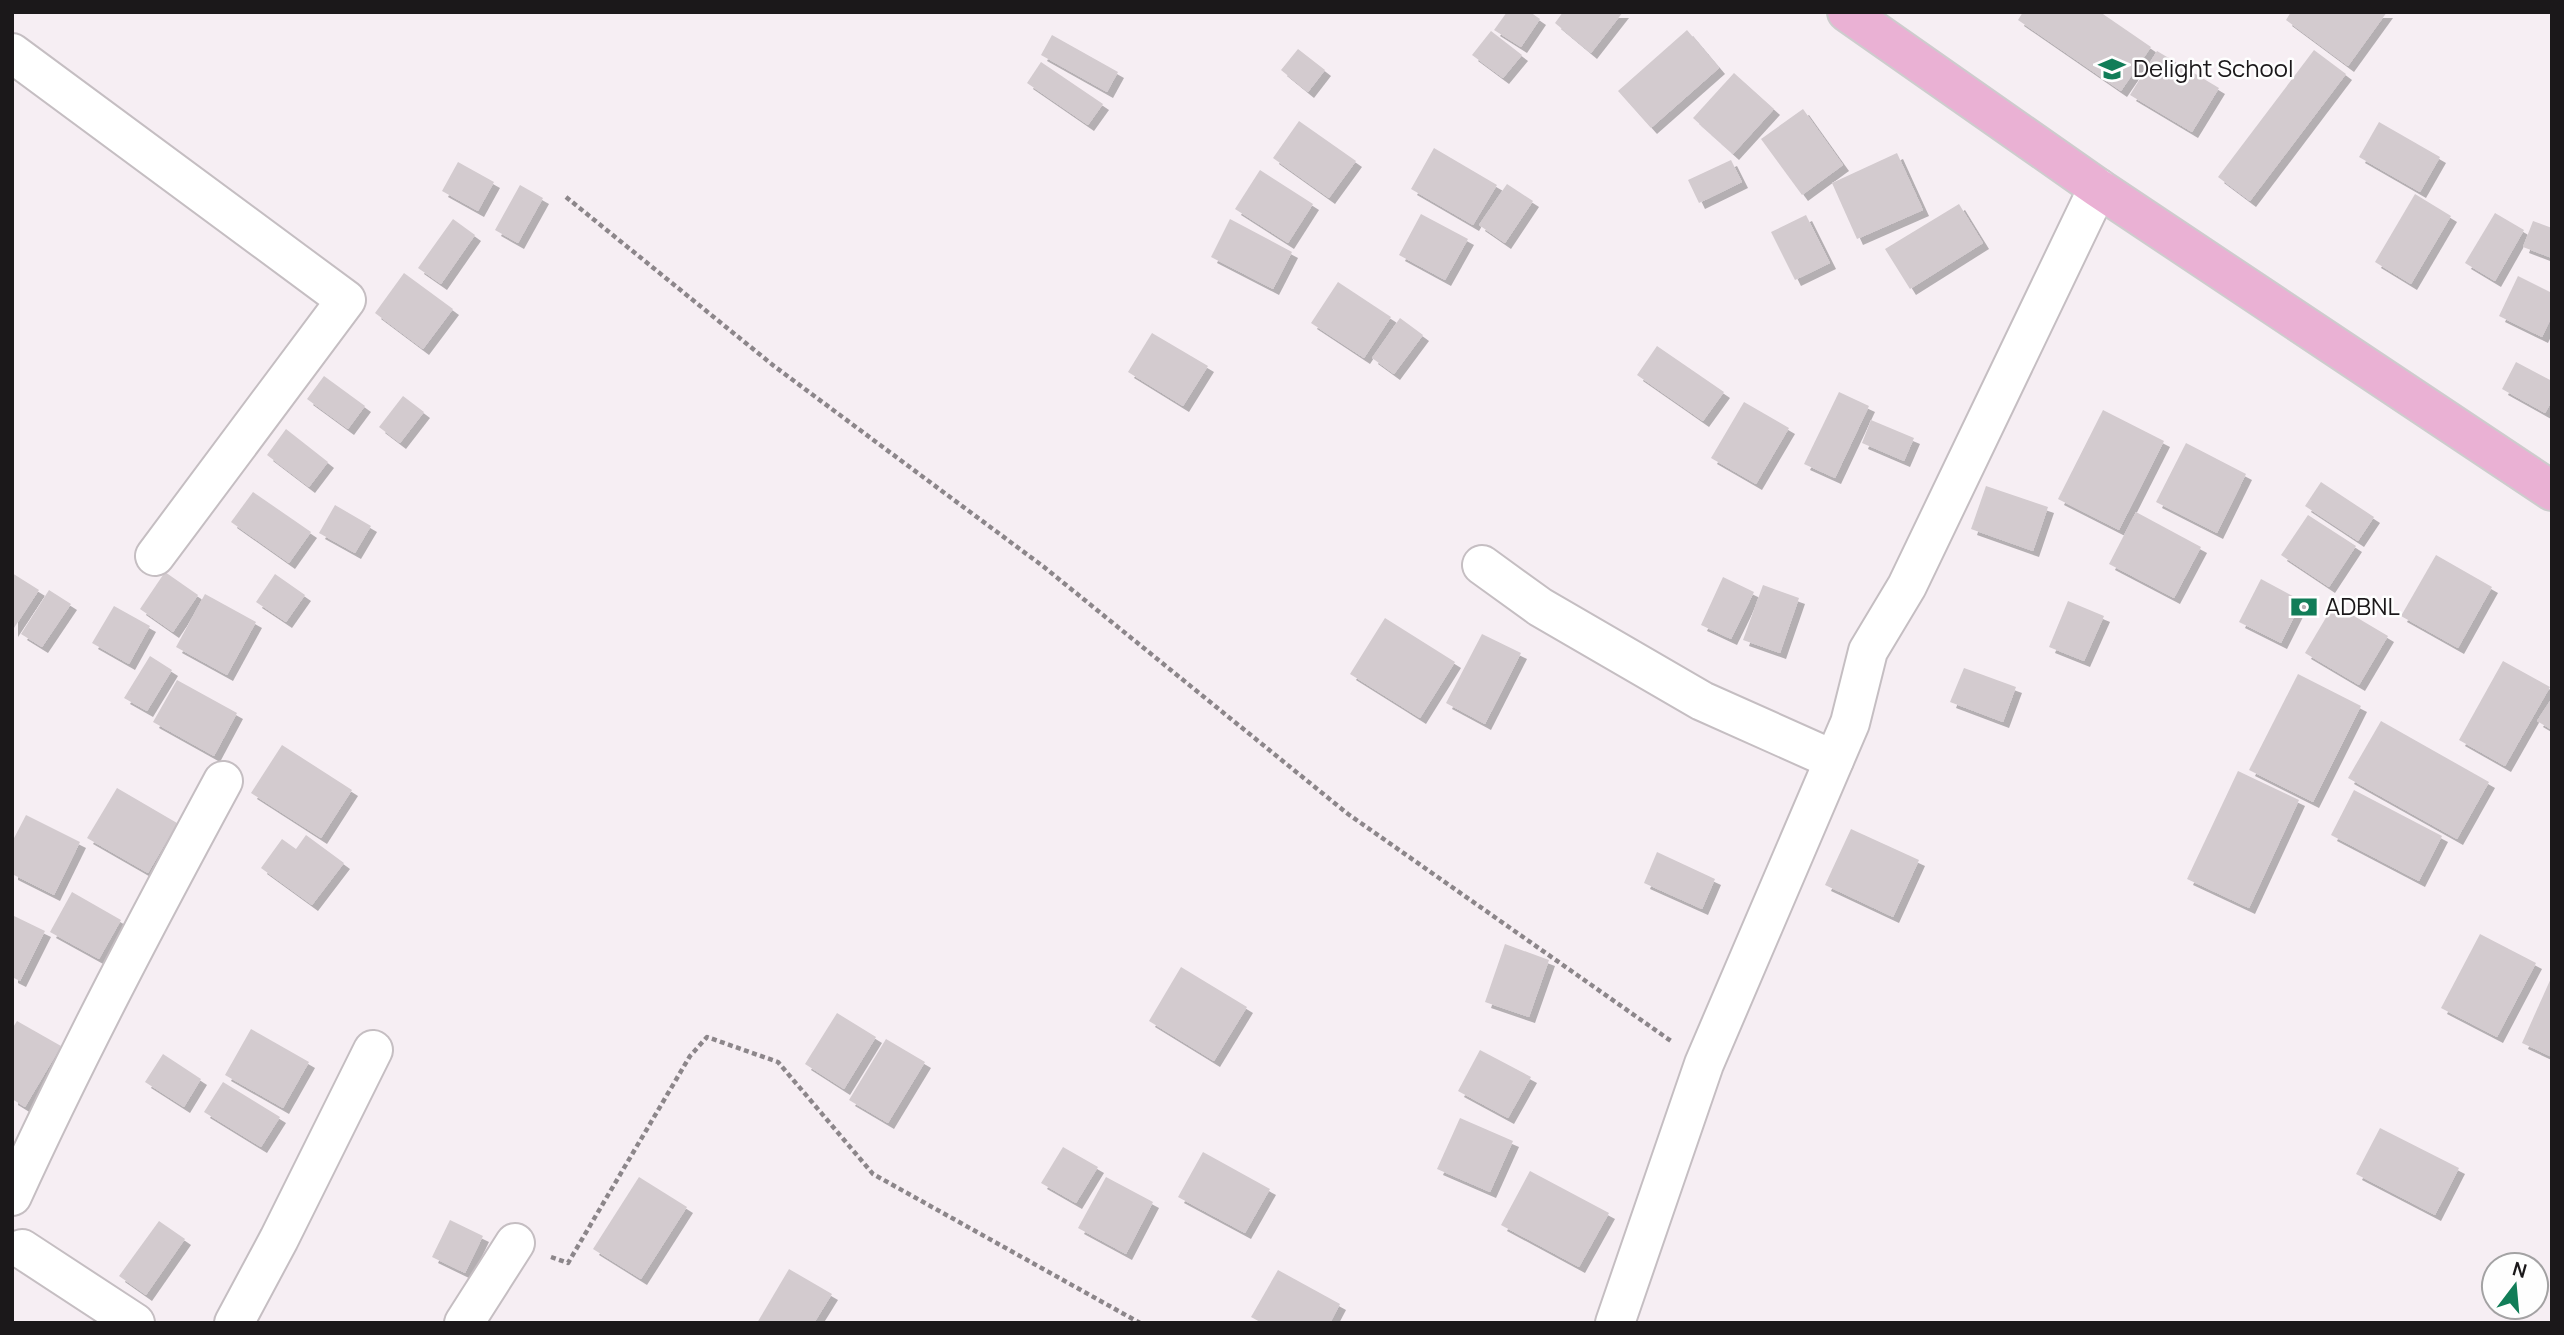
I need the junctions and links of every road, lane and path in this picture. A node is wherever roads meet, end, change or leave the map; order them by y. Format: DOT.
graph roads {
  1 [pos="1847,12"];
  2 [pos="12,53"];
  3 [pos="2098,188"];
  4 [pos="566,197"];
  5 [pos="2552,491"];
  6 [pos="155,556"];
  7 [pos="1482,565"];
  8 [pos="1834,760"];
  9 [pos="223,781"];
  10 [pos="373,1049"];
  11 [pos="1704,1064"];
  12 [pos="12,1196"];
  13 [pos="514,1243"];
  14 [pos="16,1254"];
  15 [pos="135,1323"];
  16 [pos="234,1323"];
  17 [pos="464,1323"];
  18 [pos="1140,1323"];
  19 [pos="1615,1323"];
  1 -- 3 [label="main road"];
  2 -- 6 [label="street"];
  3 -- 5 [label="main road"];
  3 -- 8 [label="street"];
  4 -- 11 [label="path"];
  7 -- 8 [label="street"];
  8 -- 11 [label="street"];
  9 -- 12 [label="street"];
  10 -- 16 [label="street"];
  11 -- 19 [label="street"];
  13 -- 17 [label="street"];
  13 -- 18 [label="path"];
  14 -- 15 [label="street"];
}
